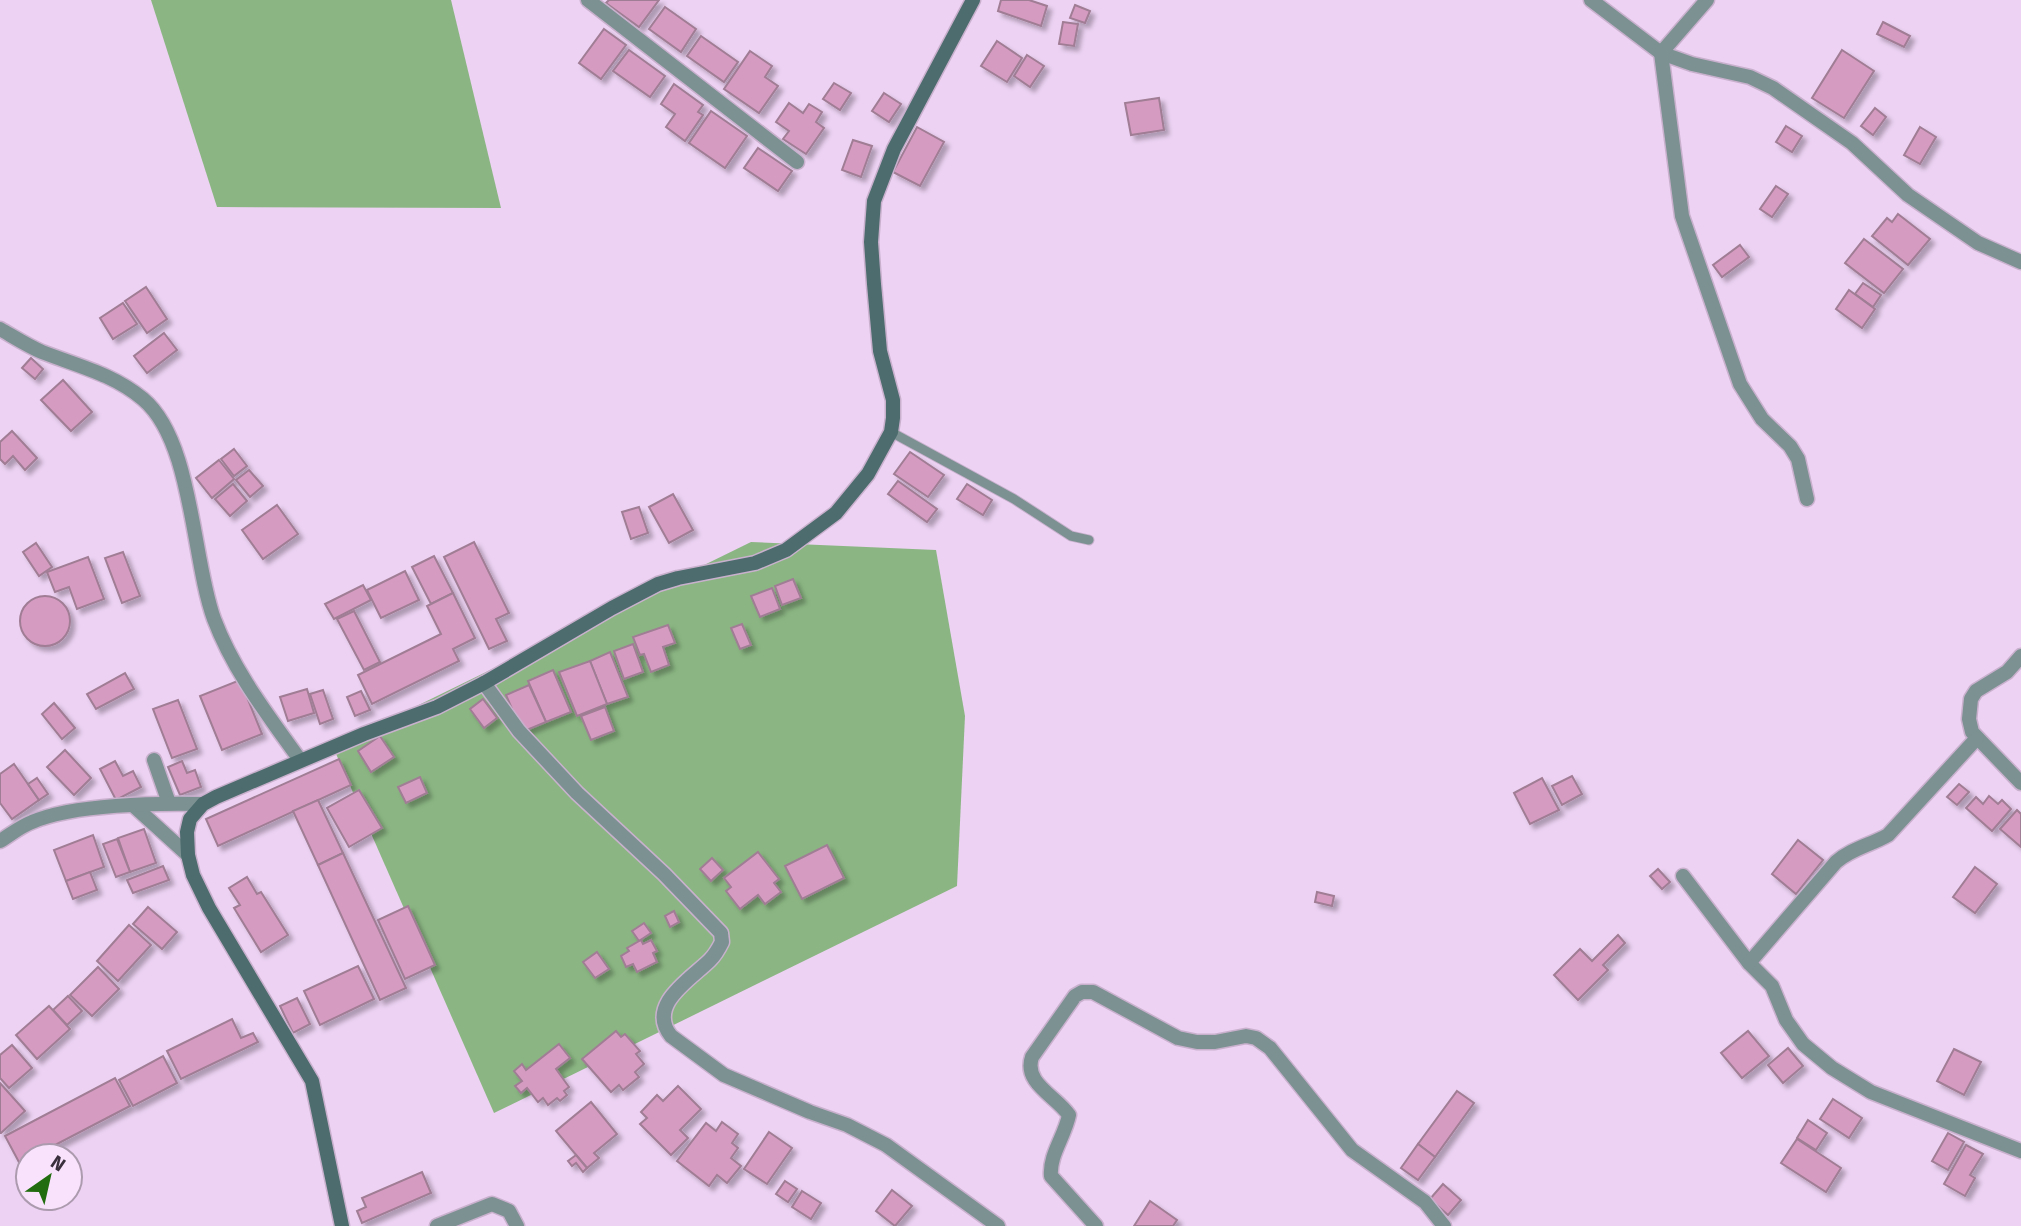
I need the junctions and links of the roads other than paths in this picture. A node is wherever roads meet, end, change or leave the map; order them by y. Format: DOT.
graph roads {
  1 [pos="588,0"];
  2 [pos="973,0"];
  3 [pos="1591,0"];
  4 [pos="1707,0"];
  5 [pos="1661,53"];
  6 [pos="797,162"];
  7 [pos="2021,262"];
  8 [pos="0,329"];
  9 [pos="891,432"];
  10 [pos="1807,499"];
  11 [pos="1089,540"];
  12 [pos="2021,656"];
  13 [pos="484,683"];
  14 [pos="1977,738"];
  15 [pos="154,760"];
  16 [pos="300,760"];
  17 [pos="2021,783"];
  18 [pos="169,803"];
  19 [pos="204,804"];
  20 [pos="134,806"];
  21 [pos="0,841"];
  22 [pos="188,855"];
  23 [pos="1683,876"];
  24 [pos="1749,962"];
  25 [pos="2021,1151"];
  26 [pos="342,1226"];
  27 [pos="437,1226"];
  28 [pos="517,1226"];
  29 [pos="998,1226"];
  30 [pos="1096,1226"];
  31 [pos="1444,1226"];
  1 -- 6 [label="street"];
  2 -- 9 [label="main road"];
  3 -- 5 [label="street"];
  4 -- 5 [label="street"];
  5 -- 7 [label="street"];
  5 -- 10 [label="street"];
  8 -- 16 [label="street"];
  9 -- 11 [label="lane"];
  9 -- 13 [label="main road"];
  12 -- 14 [label="street"];
  13 -- 16 [label="main road"];
  13 -- 29 [label="street"];
  14 -- 17 [label="street"];
  14 -- 24 [label="street"];
  15 -- 18 [label="street"];
  16 -- 19 [label="main road"];
  18 -- 19 [label="street"];
  18 -- 20 [label="street"];
  19 -- 22 [label="main road"];
  20 -- 21 [label="street"];
  20 -- 22 [label="street"];
  22 -- 26 [label="main road"];
  23 -- 24 [label="street"];
  24 -- 25 [label="street"];
  27 -- 28 [label="street"];
  30 -- 31 [label="street"];
}
